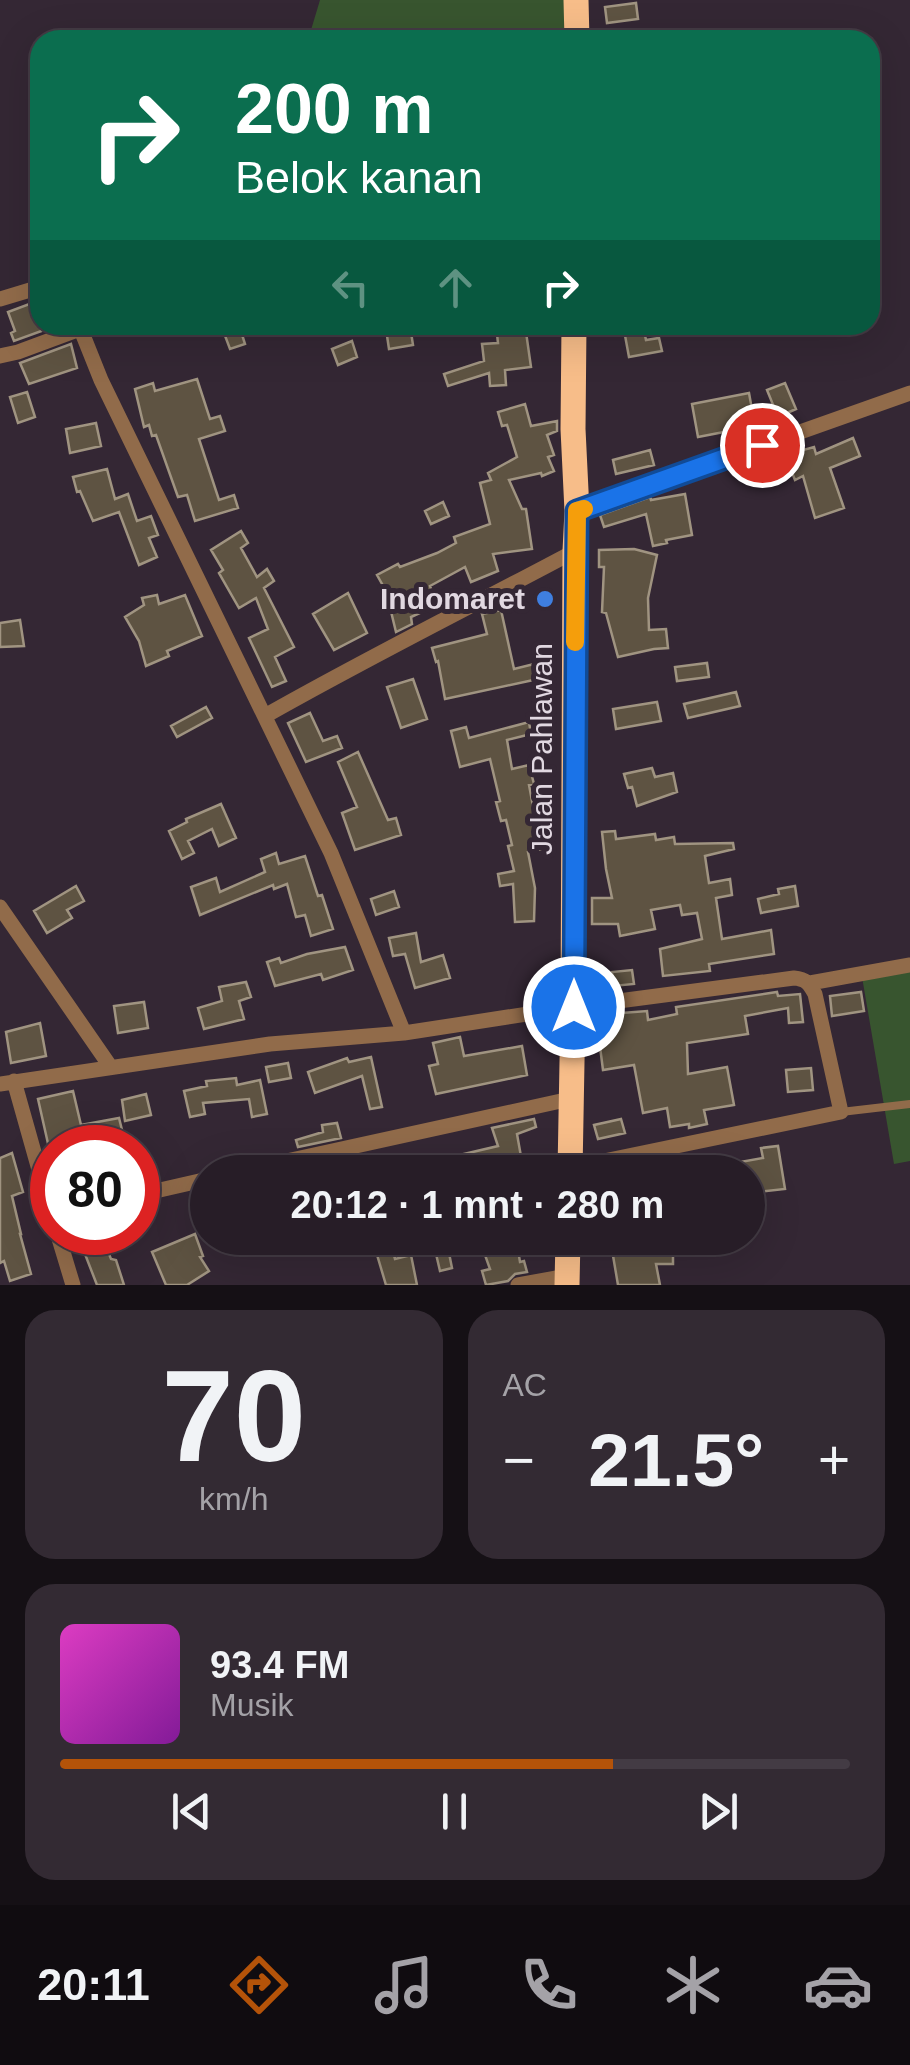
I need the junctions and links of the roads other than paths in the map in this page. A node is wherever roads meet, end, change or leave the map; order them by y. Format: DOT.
graph roads {
  1 [pos="576,0"];
  2 [pos="577,30"];
  3 [pos="30,291"];
  4 [pos="0,299"];
  5 [pos="60,335"];
  6 [pos="83,335"];
  7 [pos="574,335"];
  8 [pos="0,356"];
  9 [pos="910,393"];
  10 [pos="577,511"];
  11 [pos="575,551"];
  12 [pos="265,716"];
  13 [pos="0,907"];
  14 [pos="910,965"];
  15 [pos="810,983"];
  16 [pos="574,1007"];
  17 [pos="404,1032"];
  18 [pos="110,1066"];
  19 [pos="7,1082"];
  20 [pos="570,1099"];
  21 [pos="910,1104"];
  22 [pos="841,1112"];
  23 [pos="30,1149"];
  24 [pos="315,1155"];
  25 [pos="570,1155"];
  26 [pos="640,1155"];
  27 [pos="190,1183"];
  28 [pos="160,1190"];
  29 [pos="64,1255"];
  30 [pos="568,1255"];
  31 [pos="567,1280"];
  32 [pos="72,1285"];
  33 [pos="518,1285"];
  1 -- 2 [label="highway"];
  3 -- 4 [label="street"];
  5 -- 8 [label="street"];
  6 -- 12 [label="street"];
  7 -- 10 [label="highway, Jalan Pahlawan"];
  9 -- 10 [label="street"];
  10 -- 11 [label="highway, Jalan Pahlawan"];
  11 -- 12 [label="street"];
  11 -- 16 [label="highway, Jalan Pahlawan"];
  12 -- 17 [label="street"];
  13 -- 18 [label="street"];
  14 -- 15 [label="street"];
  15 -- 16 [label="street"];
  15 -- 22 [label="street"];
  16 -- 17 [label="street"];
  16 -- 20 [label="highway, Jalan Pahlawan"];
  17 -- 18 [label="street"];
  18 -- 19 [label="street"];
  19 -- 23 [label="street"];
  20 -- 24 [label="street"];
  20 -- 25 [label="highway, Jalan Pahlawan"];
  21 -- 22 [label="lane"];
  22 -- 26 [label="street"];
  27 -- 28 [label="street"];
  29 -- 32 [label="street"];
  30 -- 31 [label="highway"];
  31 -- 33 [label="street"];
}
